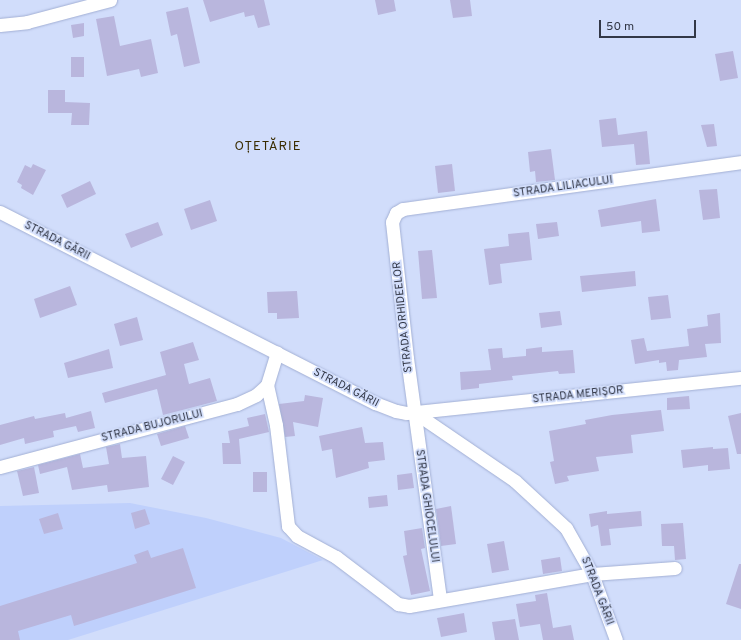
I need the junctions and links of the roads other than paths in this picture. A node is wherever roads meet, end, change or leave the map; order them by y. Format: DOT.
graph roads {
  1 [pos="110,0"];
  2 [pos="0,25"];
  3 [pos="741,162"];
  4 [pos="0,212"];
  5 [pos="392,222"];
  6 [pos="277,353"];
  7 [pos="741,378"];
  8 [pos="266,385"];
  9 [pos="414,412"];
  10 [pos="0,467"];
  11 [pos="675,568"];
  12 [pos="592,574"];
  13 [pos="440,599"];
  14 [pos="616,640"];
  1 -- 2 [label="street"];
  3 -- 5 [label="street, STRADA LILIACULUI"];
  4 -- 6 [label="street, STRADA GĂRII"];
  5 -- 9 [label="street, STRADA ORHIDEELOR"];
  6 -- 8 [label="street"];
  6 -- 9 [label="street, STRADA GĂRII"];
  7 -- 9 [label="street, STRADA MERIȘOR"];
  8 -- 10 [label="street, STRADA BUJORULUI"];
  8 -- 13 [label="street"];
  9 -- 12 [label="street, STRADA GĂRII"];
  9 -- 13 [label="street, STRADA GHIOCELULUI"];
  11 -- 12 [label="street"];
  12 -- 13 [label="street"];
  12 -- 14 [label="street, STRADA GĂRII"];
}
